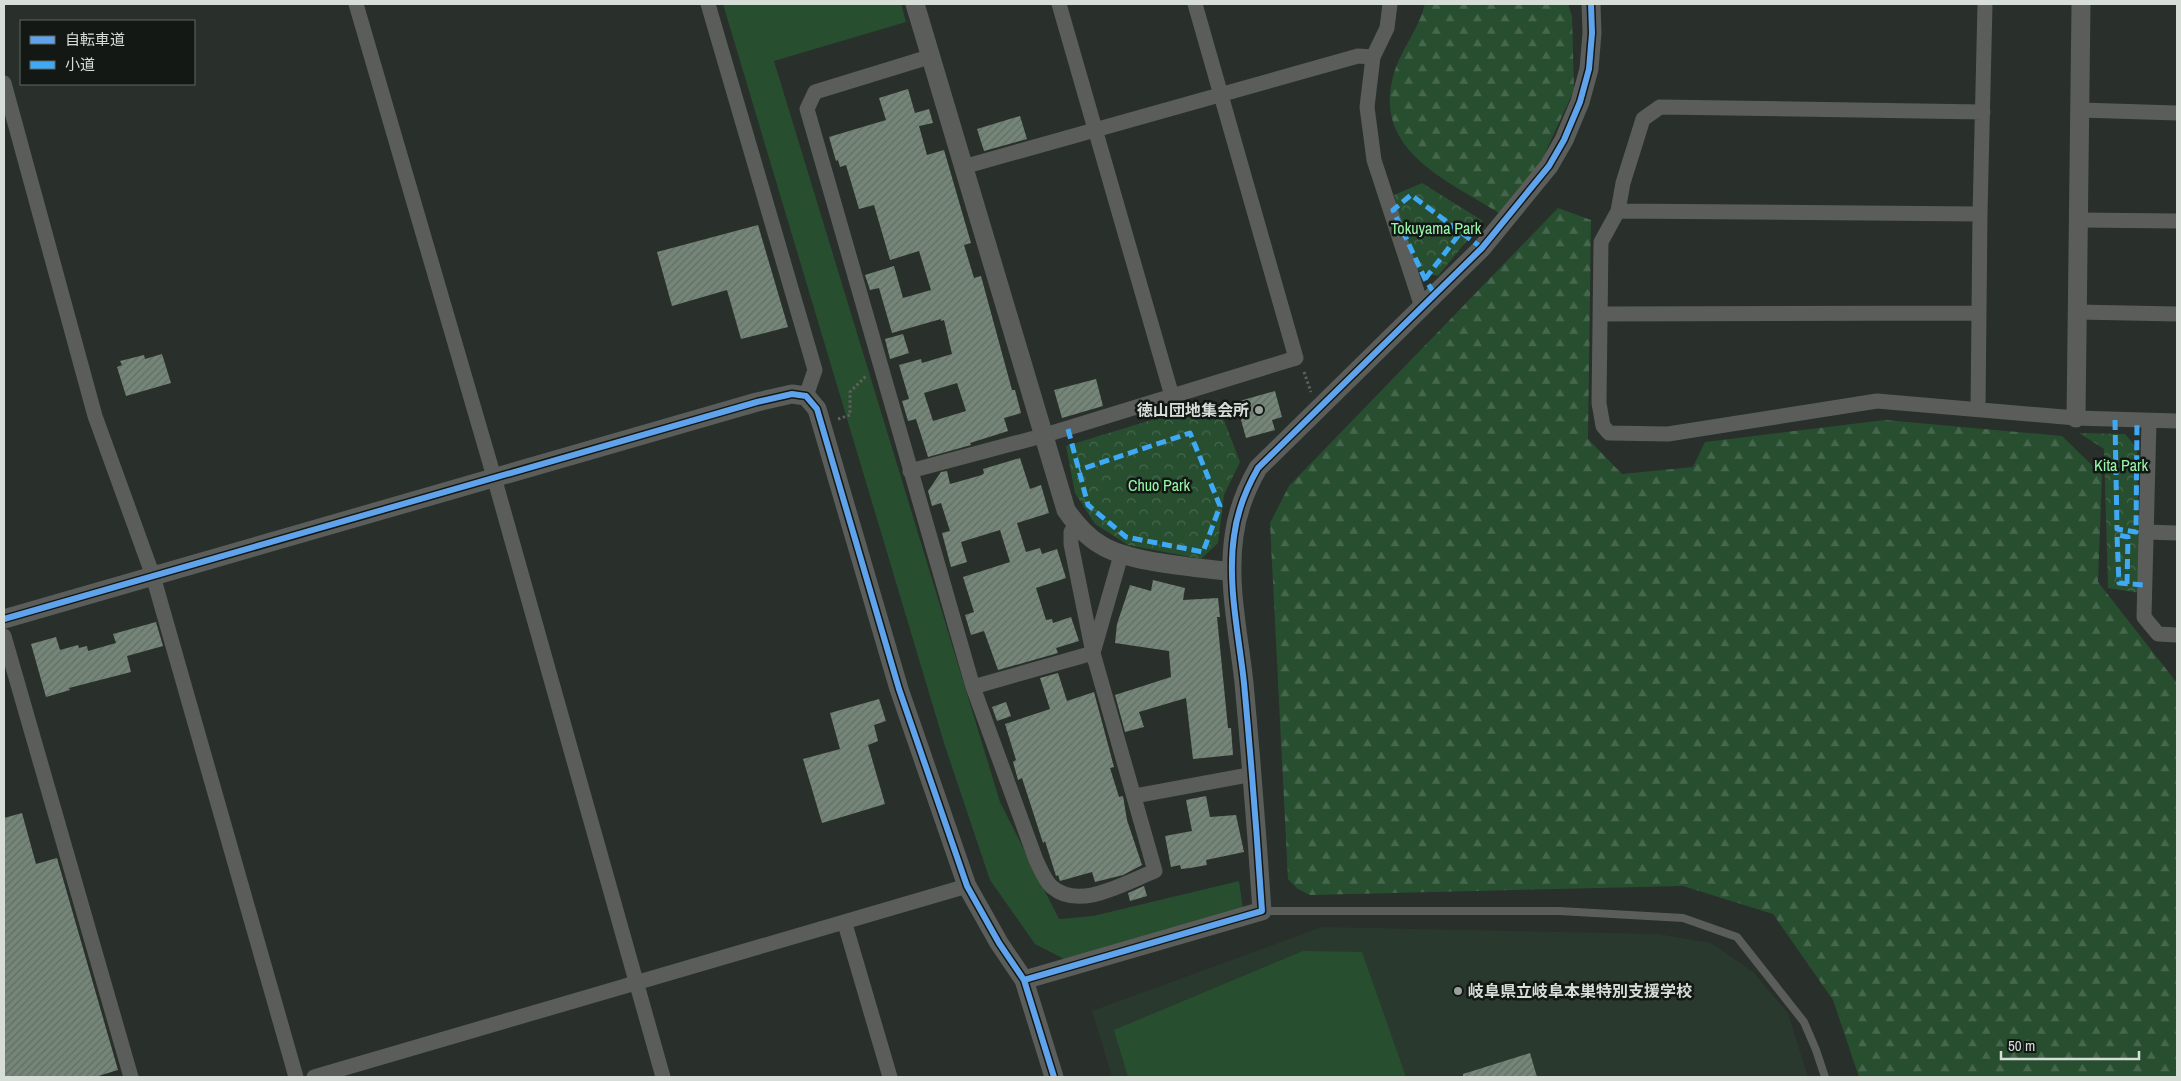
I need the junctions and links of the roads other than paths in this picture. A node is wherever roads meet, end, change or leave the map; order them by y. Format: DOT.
graph roads {
  1 [pos="356,4"];
  2 [pos="708,4"];
  3 [pos="915,4"];
  4 [pos="1059,4"];
  5 [pos="1195,4"];
  6 [pos="1390,4"];
  7 [pos="1591,4"];
  8 [pos="1985,4"];
  9 [pos="2081,4"];
  10 [pos="929,56"];
  11 [pos="1374,57"];
  12 [pos="4,84"];
  13 [pos="1222,96"];
  14 [pos="2080,110"];
  15 [pos="1983,112"];
  16 [pos="2177,113"];
  17 [pos="1097,131"];
  18 [pos="963,167"];
  19 [pos="1618,211"];
  20 [pos="1980,214"];
  21 [pos="2079,220"];
  22 [pos="2177,221"];
  23 [pos="1422,307"];
  24 [pos="2077,312"];
  25 [pos="1978,313"];
  26 [pos="1600,314"];
  27 [pos="2177,314"];
  28 [pos="806,396"];
  29 [pos="1172,396"];
  30 [pos="1978,409"];
  31 [pos="2076,418"];
  32 [pos="2149,421"];
  33 [pos="2177,421"];
  34 [pos="1042,436"];
  35 [pos="910,471"];
  36 [pos="494,477"];
  37 [pos="1076,524"];
  38 [pos="2146,532"];
  39 [pos="2177,533"];
  40 [pos="1121,555"];
  41 [pos="1232,572"];
  42 [pos="154,576"];
  43 [pos="4,619"];
  44 [pos="2177,635"];
  45 [pos="4,636"];
  46 [pos="1093,653"];
  47 [pos="973,687"];
  48 [pos="1253,774"];
  49 [pos="1134,796"];
  50 [pos="967,886"];
  51 [pos="1262,911"];
  52 [pos="845,924"];
  53 [pos="1024,980"];
  54 [pos="636,985"];
  55 [pos="131,1077"];
  56 [pos="296,1077"];
  57 [pos="314,1077"];
  58 [pos="663,1077"];
  59 [pos="890,1077"];
  60 [pos="1054,1077"];
  61 [pos="1824,1077"];
  1 -- 36 [label="street"];
  2 -- 28 [label="street"];
  3 -- 10 [label="street"];
  4 -- 17 [label="street"];
  5 -- 13 [label="street"];
  6 -- 11 [label="street"];
  7 -- 23 [label="street"];
  8 -- 15 [label="street"];
  9 -- 14 [label="street"];
  10 -- 18 [label="street"];
  10 -- 35 [label="street"];
  11 -- 13 [label="street"];
  11 -- 23 [label="street"];
  12 -- 42 [label="street"];
  13 -- 17 [label="street"];
  13 -- 29 [label="street"];
  14 -- 16 [label="street"];
  14 -- 21 [label="street"];
  15 -- 19 [label="street"];
  15 -- 20 [label="street"];
  17 -- 18 [label="street"];
  17 -- 29 [label="street"];
  18 -- 34 [label="street"];
  19 -- 20 [label="street"];
  19 -- 26 [label="street"];
  20 -- 25 [label="street"];
  21 -- 22 [label="street"];
  21 -- 24 [label="street"];
  23 -- 41 [label="street"];
  24 -- 27 [label="street"];
  24 -- 31 [label="street"];
  25 -- 26 [label="street"];
  25 -- 30 [label="street"];
  26 -- 30 [label="street"];
  28 -- 36 [label="street"];
  28 -- 50 [label="street"];
  29 -- 34 [label="street"];
  30 -- 31 [label="street"];
  31 -- 32 [label="street"];
  32 -- 33 [label="street"];
  32 -- 38 [label="street"];
  34 -- 35 [label="street"];
  34 -- 37 [label="street"];
  35 -- 47 [label="street"];
  36 -- 42 [label="street"];
  36 -- 54 [label="street"];
  37 -- 40 [label="street"];
  37 -- 46 [label="street"];
  38 -- 39 [label="street"];
  38 -- 44 [label="street"];
  40 -- 41 [label="street"];
  40 -- 46 [label="street"];
  41 -- 48 [label="street"];
  42 -- 43 [label="street"];
  42 -- 56 [label="street"];
  45 -- 55 [label="street"];
  46 -- 47 [label="street"];
  46 -- 49 [label="street"];
  47 -- 49 [label="street"];
  48 -- 49 [label="street"];
  48 -- 51 [label="street"];
  50 -- 52 [label="street"];
  50 -- 53 [label="street"];
  51 -- 53 [label="street"];
  51 -- 61 [label="lane"];
  52 -- 54 [label="street"];
  52 -- 59 [label="street"];
  53 -- 60 [label="street"];
  54 -- 57 [label="street"];
  54 -- 58 [label="street"];
}
